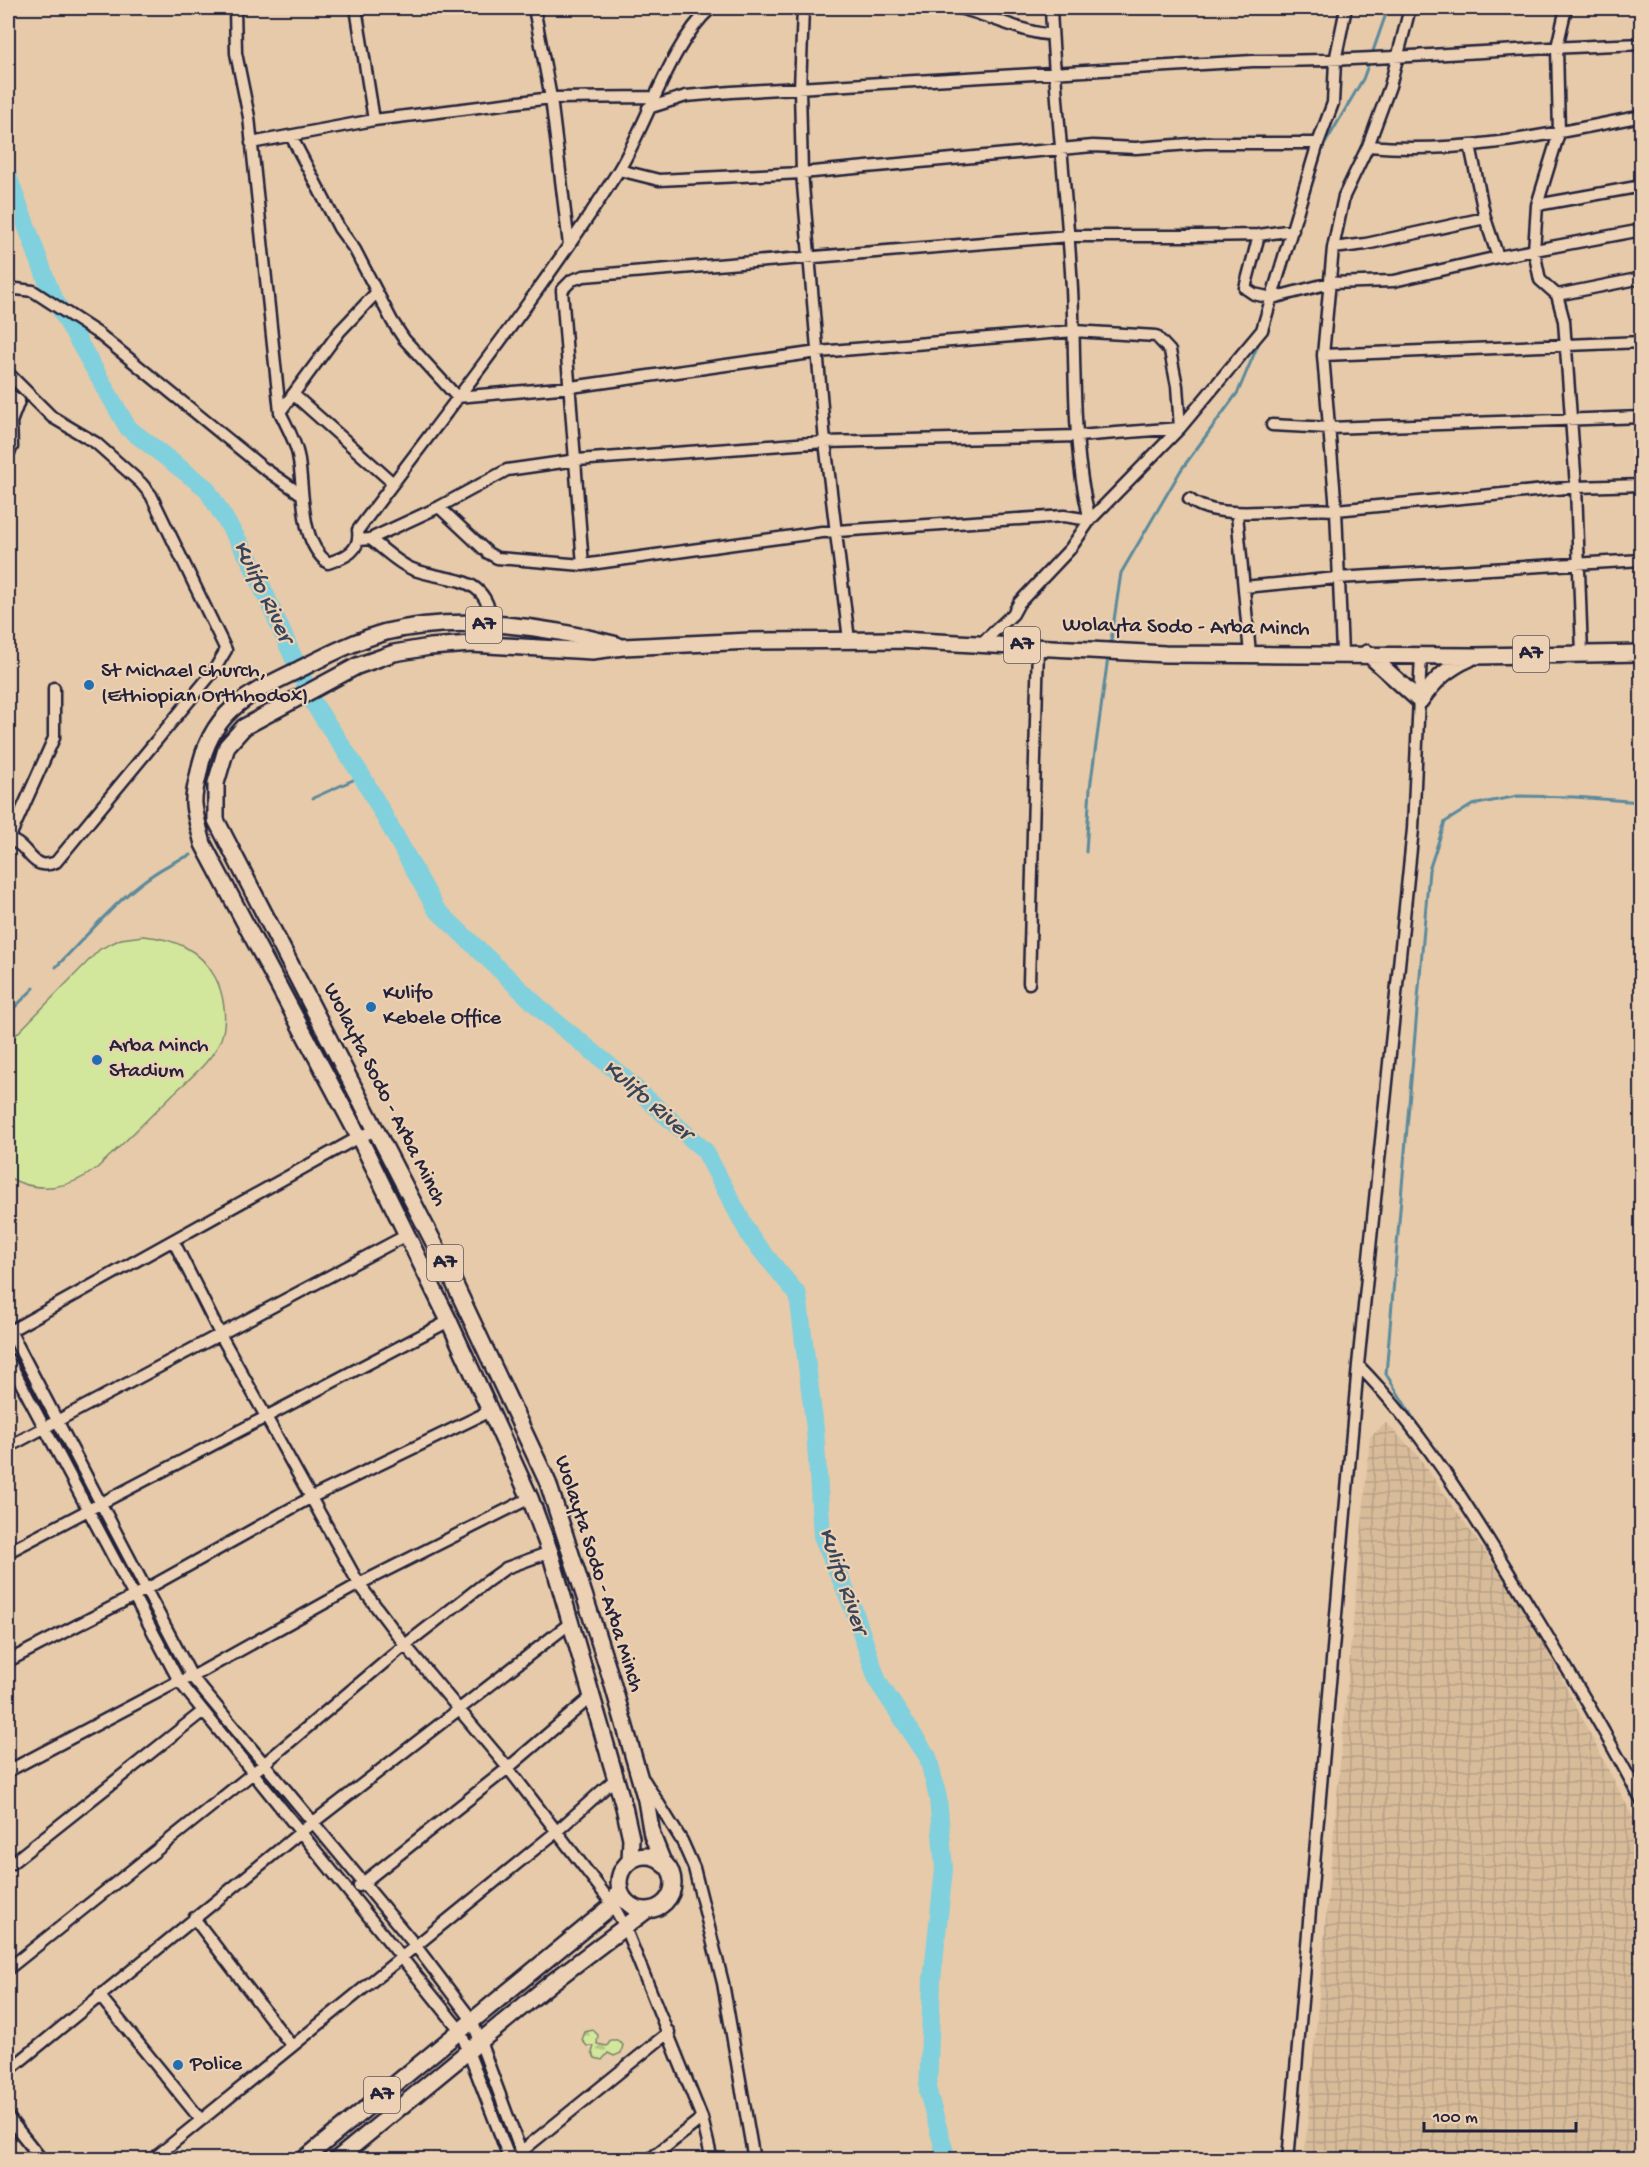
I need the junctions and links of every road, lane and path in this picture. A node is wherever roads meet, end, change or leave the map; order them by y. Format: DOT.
graph roads {
  1 [pos="235,8"];
  2 [pos="356,8"];
  3 [pos="534,8"];
  4 [pos="711,8"];
  5 [pos="803,8"];
  6 [pos="958,8"];
  7 [pos="1051,8"];
  8 [pos="1346,8"];
  9 [pos="1410,8"];
  10 [pos="1566,8"];
  11 [pos="1052,34"];
  12 [pos="1641,44"];
  13 [pos="1557,47"];
  14 [pos="1396,55"];
  15 [pos="1335,61"];
  16 [pos="1054,74"];
  17 [pos="800,89"];
  18 [pos="654,97"];
  19 [pos="550,98"];
  20 [pos="648,108"];
  21 [pos="1641,116"];
  22 [pos="374,120"];
  23 [pos="1559,133"];
  24 [pos="291,136"];
  25 [pos="251,143"];
  26 [pos="1318,143"];
  27 [pos="1470,145"];
  28 [pos="1368,146"];
  29 [pos="1059,148"];
  30 [pos="619,170"];
  31 [pos="802,173"];
  32 [pos="1641,186"];
  33 [pos="1537,205"];
  34 [pos="1485,218"];
  35 [pos="1293,230"];
  36 [pos="1641,230"];
  37 [pos="1259,235"];
  38 [pos="1069,236"];
  39 [pos="569,245"];
  40 [pos="1334,248"];
  41 [pos="1534,251"];
  42 [pos="1498,256"];
  43 [pos="811,258"];
  44 [pos="1641,278"];
  45 [pos="544,281"];
  46 [pos="1330,283"];
  47 [pos="12,288"];
  48 [pos="562,290"];
  49 [pos="377,292"];
  50 [pos="1557,295"];
  51 [pos="1272,298"];
  52 [pos="1074,331"];
  53 [pos="1641,342"];
  54 [pos="1566,345"];
  55 [pos="818,352"];
  56 [pos="1323,355"];
  57 [pos="8,373"];
  58 [pos="13,383"];
  59 [pos="571,387"];
  60 [pos="8,393"];
  61 [pos="293,394"];
  62 [pos="457,397"];
  63 [pos="280,412"];
  64 [pos="1641,417"];
  65 [pos="1571,420"];
  66 [pos="1272,425"];
  67 [pos="1180,428"];
  68 [pos="1329,428"];
  69 [pos="1078,436"];
  70 [pos="825,442"];
  71 [pos="8,454"];
  72 [pos="577,460"];
  73 [pos="393,483"];
  74 [pos="1641,485"];
  75 [pos="1576,487"];
  76 [pos="301,494"];
  77 [pos="1189,499"];
  78 [pos="439,507"];
  79 [pos="1336,510"];
  80 [pos="1237,514"];
  81 [pos="1090,520"];
  82 [pos="835,532"];
  83 [pos="365,539"];
  84 [pos="1641,560"];
  85 [pos="1579,563"];
  86 [pos="583,565"];
  87 [pos="1338,578"];
  88 [pos="1244,588"];
  89 [pos="493,626"];
  90 [pos="849,640"];
  91 [pos="982,643"];
  92 [pos="1038,646"];
  93 [pos="623,647"];
  94 [pos="1342,653"];
  95 [pos="1367,653"];
  96 [pos="1641,653"];
  97 [pos="1250,654"];
  98 [pos="1421,654"];
  99 [pos="1582,654"];
  100 [pos="1475,656"];
  101 [pos="54,688"];
  102 [pos="1420,700"];
  103 [pos="8,840"];
  104 [pos="1029,983"];
  105 [pos="305,987"];
  106 [pos="285,997"];
  107 [pos="377,1130"];
  108 [pos="359,1137"];
  109 [pos="407,1234"];
  110 [pos="174,1242"];
  111 [pos="448,1321"];
  112 [pos="9,1330"];
  113 [pos="220,1334"];
  114 [pos="8,1359"];
  115 [pos="1358,1365"];
  116 [pos="490,1411"];
  117 [pos="266,1417"];
  118 [pos="58,1421"];
  119 [pos="45,1428"];
  120 [pos="8,1447"];
  121 [pos="310,1498"];
  122 [pos="530,1498"];
  123 [pos="101,1504"];
  124 [pos="87,1511"];
  125 [pos="8,1552"];
  126 [pos="552,1558"];
  127 [pos="574,1559"];
  128 [pos="359,1584"];
  129 [pos="145,1590"];
  130 [pos="132,1597"];
  131 [pos="569,1624"];
  132 [pos="405,1645"];
  133 [pos="8,1661"];
  134 [pos="192,1677"];
  135 [pos="179,1681"];
  136 [pos="591,1697"];
  137 [pos="458,1708"];
  138 [pos="202,1712"];
  139 [pos="264,1764"];
  140 [pos="636,1767"];
  141 [pos="508,1768"];
  142 [pos="8,1771"];
  143 [pos="253,1773"];
  144 [pos="615,1779"];
  145 [pos="1641,1802"];
  146 [pos="314,1822"];
  147 [pos="302,1832"];
  148 [pos="556,1832"];
  149 [pos="630,1861"];
  150 [pos="664,1865"];
  151 [pos="8,1866"];
  152 [pos="363,1882"];
  153 [pos="620,1888"];
  154 [pos="351,1892"];
  155 [pos="613,1905"];
  156 [pos="647,1910"];
  157 [pos="194,1918"];
  158 [pos="624,1925"];
  159 [pos="415,1945"];
  160 [pos="401,1955"];
  161 [pos="8,1969"];
  162 [pos="99,1995"];
  163 [pos="472,2020"];
  164 [pos="460,2030"];
  165 [pos="669,2032"];
  166 [pos="291,2045"];
  167 [pos="475,2045"];
  168 [pos="8,2071"];
  169 [pos="8,2117"];
  170 [pos="702,2118"];
  171 [pos="201,2120"];
  172 [pos="523,2156"];
  173 [pos="42,2160"];
  174 [pos="152,2160"];
  175 [pos="303,2160"];
  176 [pos="336,2160"];
  177 [pos="511,2160"];
  178 [pos="649,2160"];
  179 [pos="712,2160"];
  180 [pos="754,2160"];
  181 [pos="1288,2160"];
  1 -- 25 [label="street"];
  2 -- 22 [label="street"];
  3 -- 19 [label="street"];
  4 -- 18 [label="street"];
  5 -- 17 [label="street"];
  6 -- 11 [label="street"];
  7 -- 11 [label="street"];
  8 -- 15 [label="street"];
  9 -- 14 [label="street"];
  10 -- 13 [label="street"];
  11 -- 16 [label="street"];
  12 -- 13 [label="street"];
  13 -- 14 [label="street"];
  13 -- 23 [label="street"];
  14 -- 15 [label="street"];
  14 -- 28 [label="street"];
  15 -- 16 [label="street"];
  15 -- 26 [label="street"];
  16 -- 17 [label="street"];
  16 -- 29 [label="street"];
  17 -- 20 [label="street"];
  17 -- 31 [label="street"];
  18 -- 19 [label="street"];
  18 -- 20 [label="street"];
  19 -- 22 [label="street"];
  19 -- 39 [label="street"];
  20 -- 30 [label="street"];
  21 -- 23 [label="street"];
  22 -- 24 [label="street"];
  23 -- 27 [label="street"];
  23 -- 33 [label="street"];
  24 -- 25 [label="street"];
  24 -- 49 [label="street"];
  25 -- 63 [label="street"];
  26 -- 29 [label="street"];
  26 -- 35 [label="street"];
  27 -- 28 [label="street"];
  27 -- 34 [label="street"];
  28 -- 40 [label="street"];
  29 -- 31 [label="street"];
  29 -- 38 [label="street"];
  30 -- 31 [label="street"];
  30 -- 39 [label="street"];
  31 -- 43 [label="street"];
  32 -- 33 [label="street"];
  33 -- 41 [label="street"];
  34 -- 40 [label="street"];
  34 -- 42 [label="street"];
  35 -- 37 [label="street"];
  35 -- 51 [label="street"];
  36 -- 41 [label="street"];
  37 -- 38 [label="street"];
  37 -- 51 [label="street"];
  38 -- 43 [label="street"];
  38 -- 52 [label="street"];
  39 -- 45 [label="street"];
  40 -- 46 [label="street"];
  41 -- 42 [label="street"];
  41 -- 50 [label="street"];
  42 -- 46 [label="street"];
  43 -- 48 [label="street"];
  43 -- 55 [label="street"];
  44 -- 50 [label="street"];
  45 -- 48 [label="street"];
  45 -- 62 [label="street"];
  46 -- 51 [label="street"];
  46 -- 56 [label="street"];
  47 -- 76 [label="street"];
  48 -- 59 [label="street"];
  49 -- 61 [label="street"];
  49 -- 62 [label="street"];
  50 -- 54 [label="street"];
  51 -- 67 [label="street"];
  52 -- 55 [label="street"];
  52 -- 67 [label="street"];
  52 -- 69 [label="street"];
  53 -- 54 [label="street"];
  54 -- 56 [label="street"];
  54 -- 65 [label="street"];
  55 -- 59 [label="street"];
  55 -- 70 [label="street"];
  56 -- 68 [label="street"];
  57 -- 58 [label="street"];
  58 -- 103 [label="street"];
  59 -- 62 [label="street"];
  59 -- 72 [label="street"];
  60 -- 71 [label="street"];
  61 -- 63 [label="street"];
  61 -- 73 [label="street"];
  62 -- 73 [label="street"];
  63 -- 76 [label="street"];
  64 -- 65 [label="street"];
  65 -- 68 [label="street"];
  65 -- 75 [label="street"];
  66 -- 68 [label="street"];
  67 -- 69 [label="street"];
  67 -- 81 [label="street"];
  68 -- 79 [label="street"];
  69 -- 70 [label="street"];
  69 -- 81 [label="street"];
  70 -- 72 [label="street"];
  70 -- 82 [label="street"];
  72 -- 78 [label="street"];
  72 -- 86 [label="street"];
  73 -- 83 [label="street"];
  74 -- 75 [label="street"];
  75 -- 79 [label="street"];
  75 -- 85 [label="street"];
  76 -- 83 [label="street"];
  77 -- 80 [label="street"];
  78 -- 83 [label="street"];
  78 -- 86 [label="street"];
  79 -- 80 [label="street"];
  79 -- 87 [label="street"];
  80 -- 88 [label="street"];
  81 -- 82 [label="street"];
  81 -- 91 [label="street"];
  82 -- 86 [label="street"];
  82 -- 90 [label="street"];
  83 -- 89 [label="street"];
  84 -- 85 [label="street"];
  85 -- 87 [label="street"];
  85 -- 99 [label="street"];
  87 -- 88 [label="street"];
  87 -- 94 [label="street"];
  88 -- 97 [label="street"];
  89 -- 93 [label="highway, Wolayta Sodo - Arba Minch / A7"];
  89 -- 106 [label="highway, Wolayta Sodo - Arba Minch / A7"];
  90 -- 91 [label="highway, Wolayta Sodo - Arba Minch / A7"];
  90 -- 93 [label="highway, Wolayta Sodo - Arba Minch / A7"];
  91 -- 92 [label="highway, Wolayta Sodo - Arba Minch / A7"];
  92 -- 97 [label="highway, Wolayta Sodo - Arba Minch / A7"];
  92 -- 104 [label="street"];
  93 -- 105 [label="highway, Wolayta Sodo - Arba Minch / A7"];
  94 -- 95 [label="highway, Wolayta Sodo - Arba Minch / A7"];
  94 -- 97 [label="highway, Wolayta Sodo - Arba Minch / A7"];
  95 -- 98 [label="highway, Wolayta Sodo - Arba Minch / A7"];
  95 -- 102 [label="highway"];
  96 -- 99 [label="highway, Wolayta Sodo - Arba Minch / A7"];
  98 -- 100 [label="highway, Wolayta Sodo - Arba Minch / A7"];
  98 -- 102 [label="street"];
  99 -- 100 [label="highway, Wolayta Sodo - Arba Minch / A7"];
  100 -- 102 [label="highway"];
  101 -- 103 [label="street"];
  102 -- 115 [label="street"];
  105 -- 106 [label="highway"];
  105 -- 107 [label="highway, Wolayta Sodo - Arba Minch / A7"];
  106 -- 108 [label="highway, A7"];
  107 -- 108 [label="street"];
  107 -- 127 [label="highway, Wolayta Sodo - Arba Minch / A7"];
  108 -- 109 [label="highway, A7"];
  108 -- 110 [label="street"];
  109 -- 111 [label="highway, A7"];
  109 -- 113 [label="street"];
  110 -- 112 [label="street"];
  110 -- 113 [label="street"];
  111 -- 116 [label="highway, A7"];
  111 -- 117 [label="street"];
  112 -- 118 [label="street"];
  113 -- 117 [label="street"];
  113 -- 118 [label="street"];
  114 -- 119 [label="street"];
  115 -- 145 [label="street"];
  115 -- 181 [label="street"];
  116 -- 121 [label="street"];
  116 -- 122 [label="highway, A7"];
  117 -- 121 [label="street"];
  117 -- 123 [label="street"];
  118 -- 119 [label="street"];
  118 -- 123 [label="street"];
  119 -- 120 [label="street"];
  119 -- 124 [label="street"];
  121 -- 128 [label="street"];
  121 -- 129 [label="street"];
  122 -- 126 [label="highway, A7"];
  122 -- 128 [label="street"];
  123 -- 124 [label="street"];
  123 -- 129 [label="street"];
  124 -- 125 [label="street"];
  124 -- 130 [label="street"];
  126 -- 127 [label="highway"];
  126 -- 131 [label="highway, A7"];
  126 -- 132 [label="street"];
  127 -- 140 [label="highway, Wolayta Sodo - Arba Minch / A7"];
  128 -- 132 [label="street"];
  128 -- 134 [label="street"];
  129 -- 130 [label="street"];
  129 -- 134 [label="street"];
  130 -- 133 [label="street"];
  130 -- 135 [label="street"];
  131 -- 136 [label="highway, A7"];
  131 -- 137 [label="street"];
  132 -- 137 [label="street"];
  132 -- 139 [label="street"];
  134 -- 135 [label="street"];
  134 -- 139 [label="street"];
  135 -- 138 [label="street"];
  135 -- 142 [label="street"];
  136 -- 141 [label="street"];
  136 -- 144 [label="highway, A7"];
  137 -- 141 [label="street"];
  137 -- 146 [label="street"];
  138 -- 143 [label="street"];
  138 -- 151 [label="street"];
  139 -- 143 [label="street"];
  139 -- 146 [label="street"];
  140 -- 150 [label="highway, Wolayta Sodo - Arba Minch / A7"];
  140 -- 180 [label="street"];
  141 -- 148 [label="street"];
  141 -- 152 [label="street"];
  143 -- 147 [label="street"];
  143 -- 161 [label="street"];
  144 -- 148 [label="street"];
  144 -- 149 [label="highway, A7"];
  146 -- 147 [label="street"];
  146 -- 152 [label="street"];
  147 -- 154 [label="street"];
  147 -- 157 [label="street"];
  148 -- 155 [label="street"];
  148 -- 159 [label="street"];
  149 -- 150 [label="highway"];
  149 -- 153 [label="highway, A7"];
  150 -- 156 [label="highway, Wolayta Sodo - Arba Minch / A7"];
  152 -- 154 [label="street"];
  152 -- 159 [label="street"];
  153 -- 155 [label="highway, A7"];
  153 -- 156 [label="highway"];
  154 -- 160 [label="street"];
  155 -- 158 [label="street"];
  155 -- 163 [label="highway, A7"];
  156 -- 158 [label="highway, Wolayta Sodo - Arba Minch / A7"];
  157 -- 162 [label="street"];
  157 -- 166 [label="street"];
  158 -- 165 [label="street"];
  158 -- 167 [label="highway, Wolayta Sodo - Arba Minch / A7"];
  159 -- 160 [label="street"];
  159 -- 163 [label="street"];
  160 -- 164 [label="street"];
  160 -- 166 [label="street"];
  162 -- 168 [label="street"];
  162 -- 171 [label="street"];
  163 -- 164 [label="highway, A7"];
  163 -- 167 [label="street"];
  164 -- 167 [label="street"];
  164 -- 175 [label="highway, A7"];
  165 -- 170 [label="street"];
  165 -- 172 [label="street"];
  166 -- 171 [label="street"];
  167 -- 172 [label="street"];
  167 -- 176 [label="highway, Wolayta Sodo - Arba Minch / A7"];
  167 -- 177 [label="street"];
  169 -- 173 [label="street"];
  170 -- 178 [label="street"];
  170 -- 179 [label="street"];
  171 -- 174 [label="street"];
  172 -- 177 [label="street"];
}
